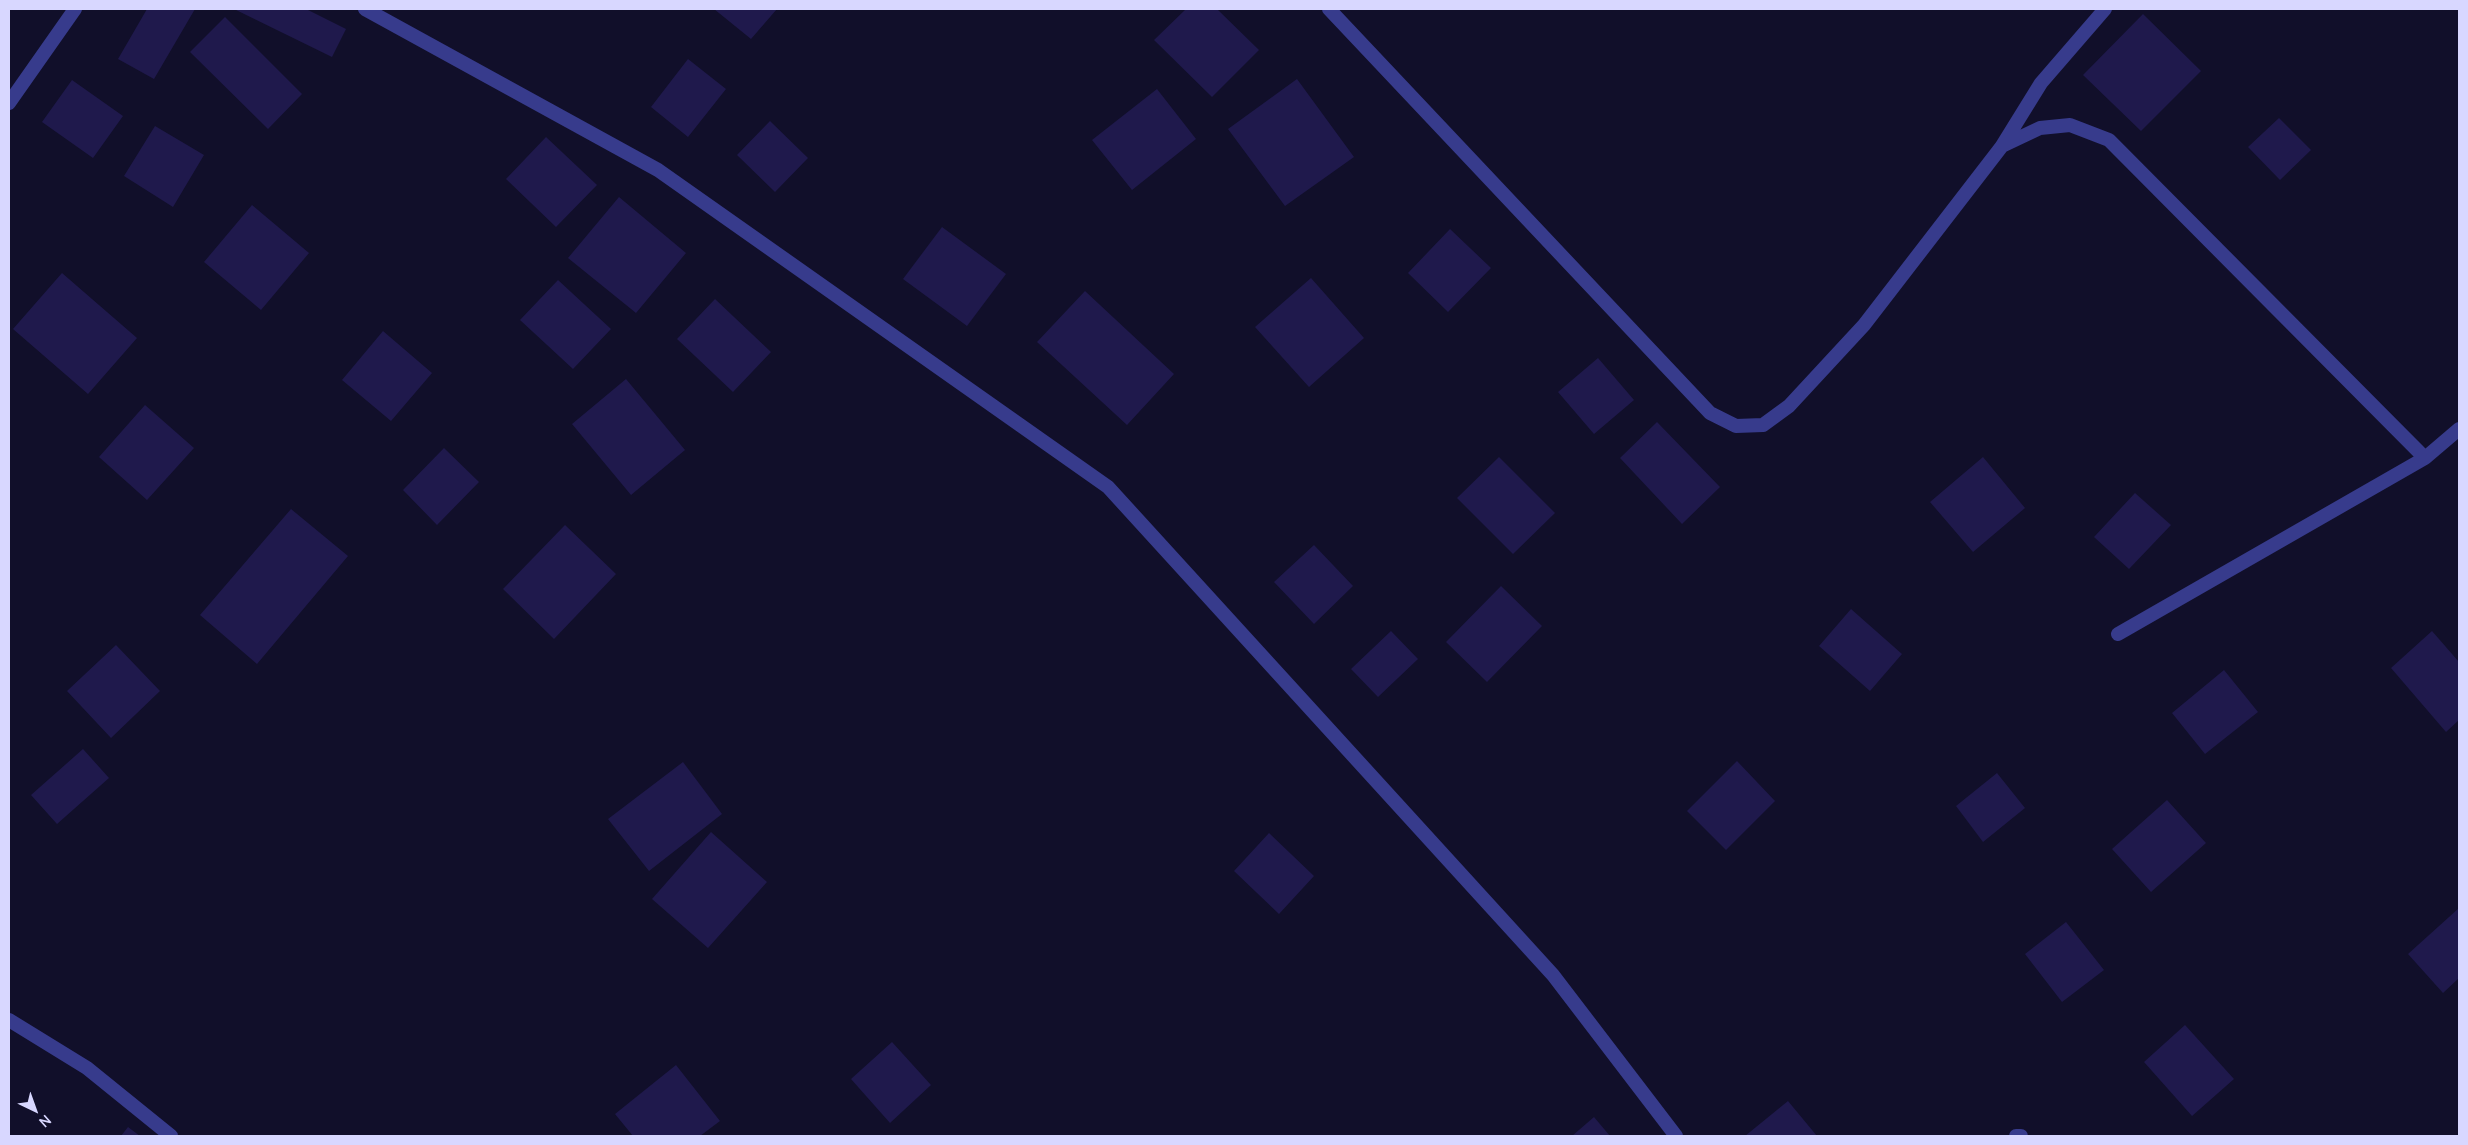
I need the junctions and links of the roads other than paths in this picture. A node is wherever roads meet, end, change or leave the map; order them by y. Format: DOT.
graph roads {
  1 [pos="75,9"];
  2 [pos="365,9"];
  3 [pos="1329,9"];
  4 [pos="2105,9"];
  5 [pos="9,103"];
  6 [pos="2002,146"];
  7 [pos="2459,429"];
  8 [pos="2425,458"];
  9 [pos="2118,634"];
  10 [pos="9,1020"];
  11 [pos="170,1136"];
  12 [pos="1676,1136"];
  13 [pos="2016,1136"];
  14 [pos="2021,1136"];
  1 -- 5 [label="street"];
  2 -- 12 [label="street"];
  3 -- 6 [label="street"];
  4 -- 6 [label="street"];
  6 -- 8 [label="street"];
  7 -- 8 [label="street"];
  8 -- 9 [label="street"];
  10 -- 11 [label="street"];
  13 -- 14 [label="street"];
}
